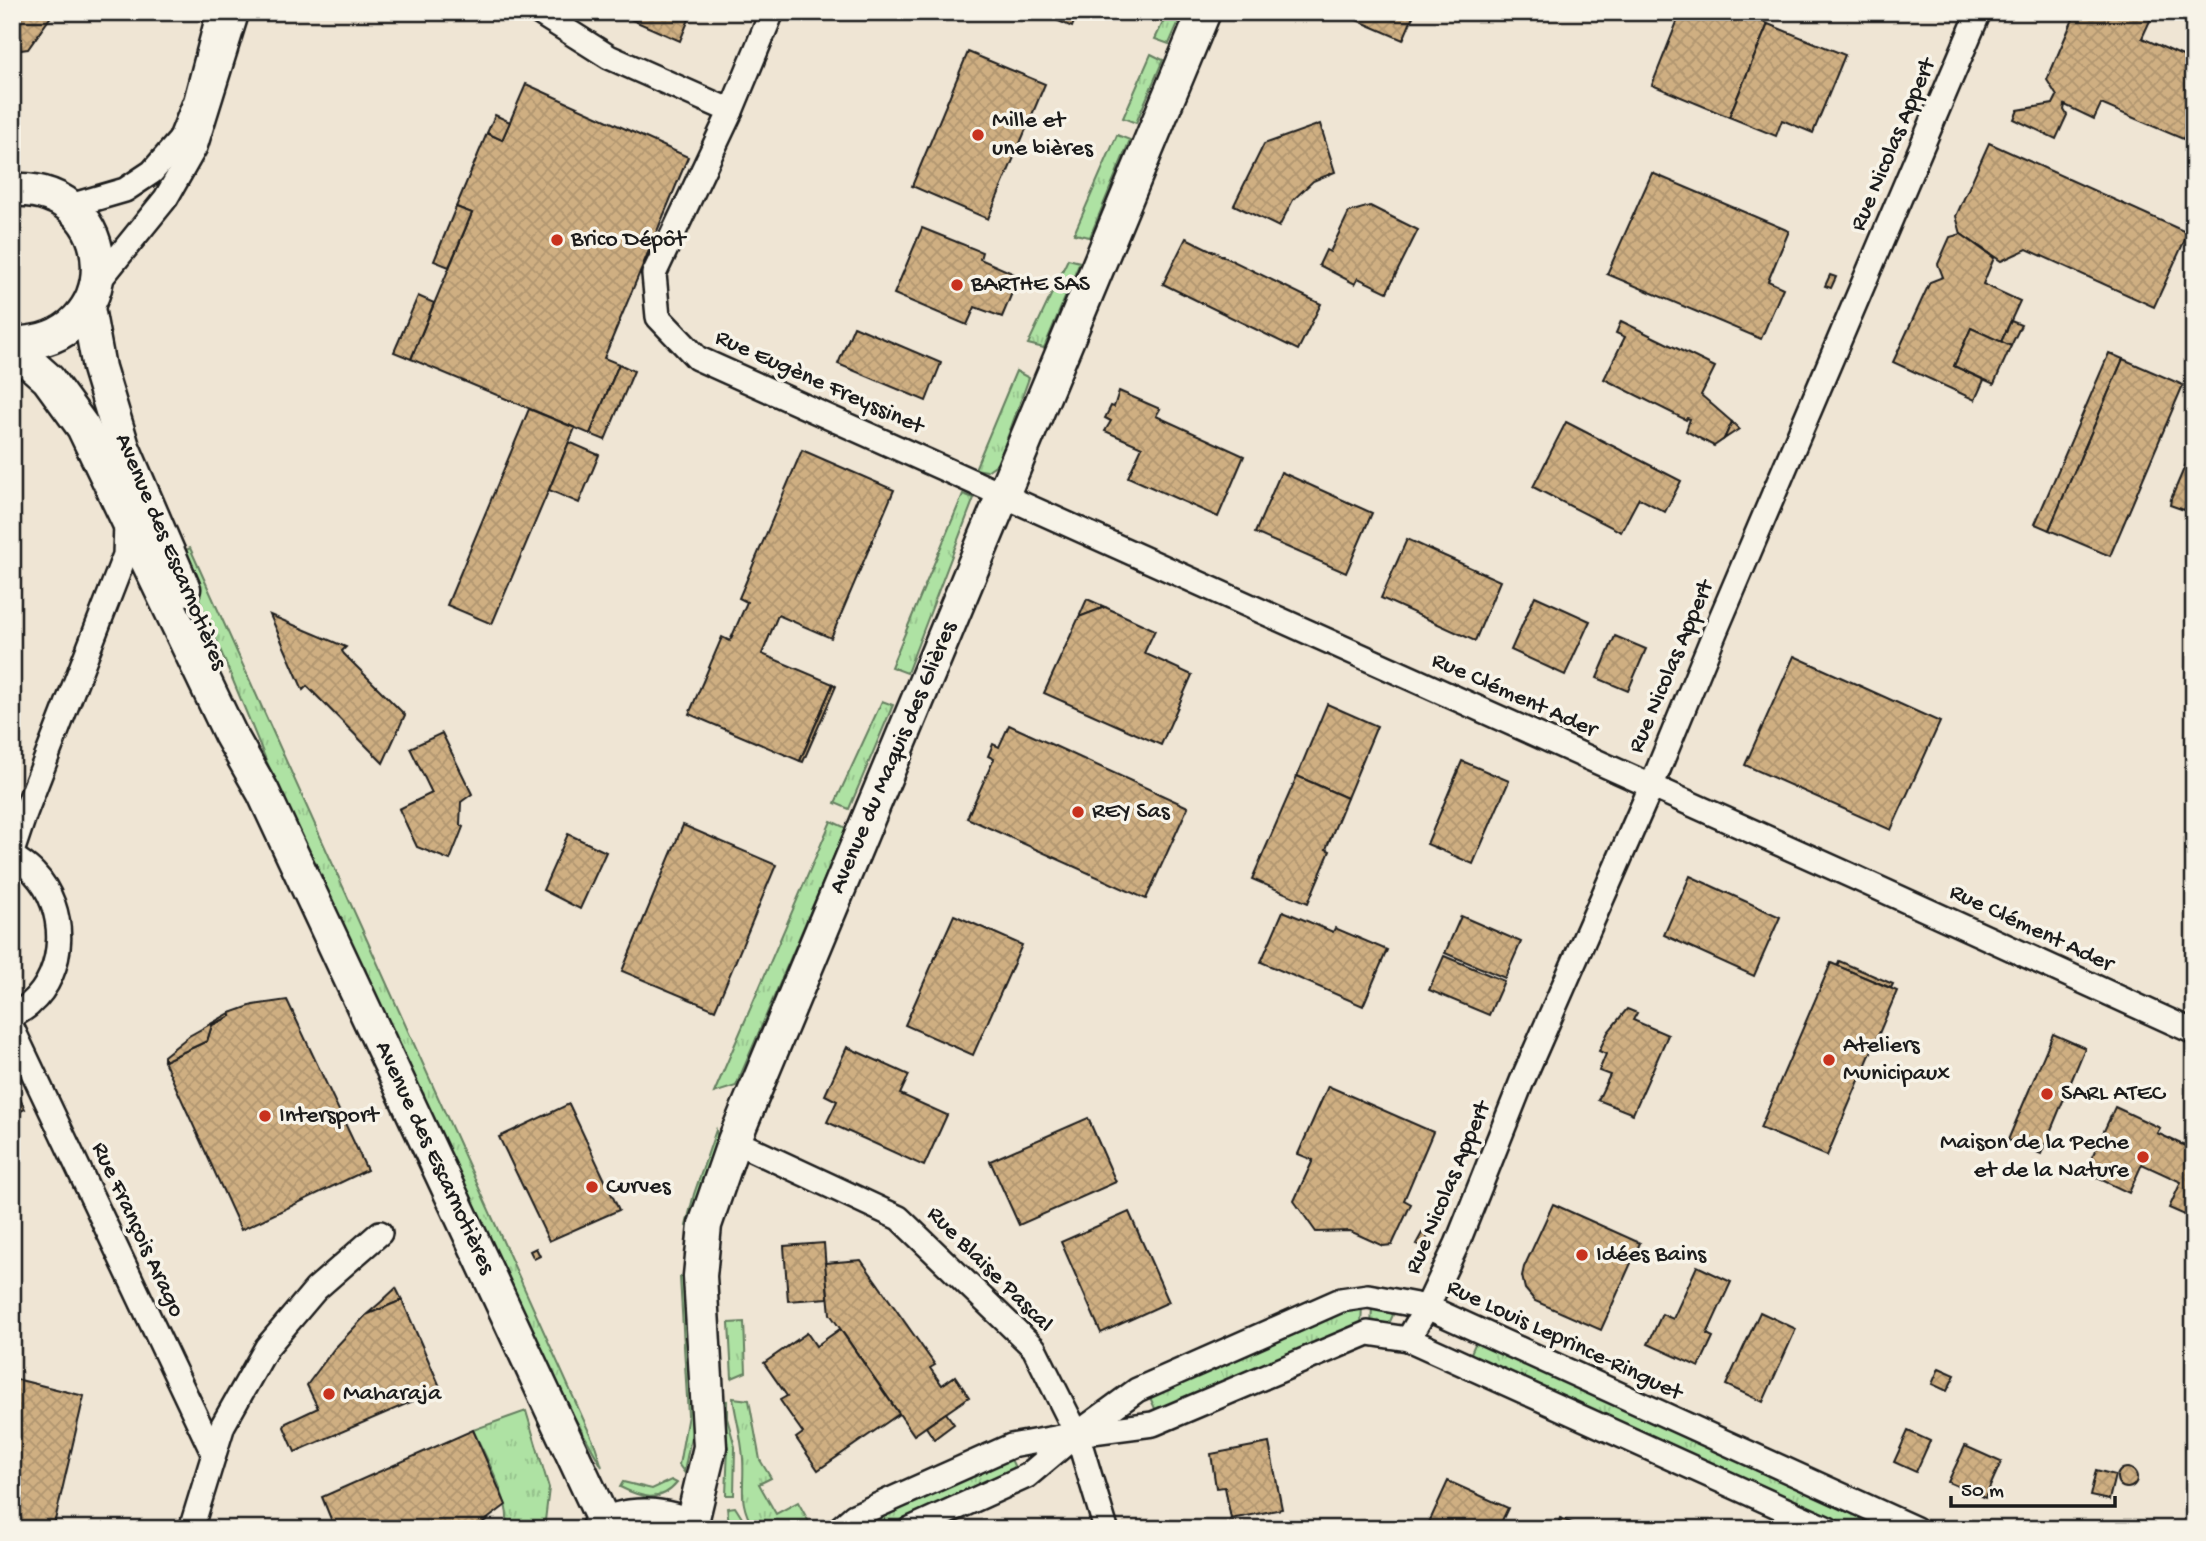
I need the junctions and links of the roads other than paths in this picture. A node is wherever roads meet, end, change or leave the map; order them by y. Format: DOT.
graph roads {
  1 [pos="219,12"];
  2 [pos="237,12"];
  3 [pos="538,12"];
  4 [pos="772,12"];
  5 [pos="1204,12"];
  6 [pos="1979,12"];
  7 [pos="731,111"];
  8 [pos="18,184"];
  9 [pos="71,206"];
  10 [pos="93,295"];
  11 [pos="12,345"];
  12 [pos="1003,494"];
  13 [pos="127,516"];
  14 [pos="1651,787"];
  15 [pos="263,792"];
  16 [pos="12,854"];
  17 [pos="12,1017"];
  18 [pos="12,1028"];
  19 [pos="2194,1032"];
  20 [pos="734,1141"];
  21 [pos="380,1233"];
  22 [pos="1427,1307"];
  23 [pos="1408,1339"];
  24 [pos="1077,1434"];
  25 [pos="214,1455"];
  26 [pos="601,1526"];
  27 [pos="693,1527"];
  28 [pos="191,1529"];
  29 [pos="839,1529"];
  30 [pos="910,1529"];
  31 [pos="1106,1529"];
  32 [pos="1828,1529"];
  33 [pos="1916,1529"];
  1 -- 9 [label="street"];
  2 -- 10 [label="street"];
  3 -- 7 [label="street"];
  4 -- 7 [label="street, Rue Eugène Freyssinet"];
  5 -- 12 [label="main road, Avenue du Maquis des Glières"];
  6 -- 14 [label="street, Rue Nicolas Appert"];
  7 -- 12 [label="street, Rue Eugène Freyssinet"];
  8 -- 9 [label="main road"];
  9 -- 10 [label="main road, Avenue des Escarnotières"];
  10 -- 11 [label="main road"];
  10 -- 15 [label="main road, Avenue des Escarnotières"];
  11 -- 13 [label="main road, Avenue des Escarnotières"];
  12 -- 14 [label="street, Rue Clément Ader"];
  12 -- 20 [label="main road, Avenue du Maquis des Glières"];
  13 -- 15 [label="main road, Avenue des Escarnotières"];
  13 -- 16 [label="street"];
  14 -- 19 [label="street, Rue Clément Ader"];
  14 -- 22 [label="street, Rue Nicolas Appert"];
  15 -- 26 [label="main road, Avenue des Escarnotières"];
  16 -- 17 [label="street"];
  18 -- 25 [label="street, Rue François Arago"];
  20 -- 24 [label="street, Rue Blaise Pascal"];
  20 -- 27 [label="main road, Avenue du Maquis des Glières"];
  21 -- 25 [label="street"];
  22 -- 23 [label="street, Rue Nicolas Appert"];
  22 -- 24 [label="street, Rue Louis Leprince-Ringuet"];
  22 -- 33 [label="street, Rue Louis Leprince-Ringuet"];
  23 -- 24 [label="street, Rue Louis Leprince-Ringuet"];
  23 -- 32 [label="street, Rue Louis Leprince-Ringuet"];
  24 -- 29 [label="street, Rue Louis Leprince-Ringuet"];
  24 -- 30 [label="street, Rue Louis Leprince-Ringuet"];
  24 -- 31 [label="street, Rue Blaise Pascal"];
  25 -- 28 [label="street"];
  26 -- 27 [label="main road"];
}
